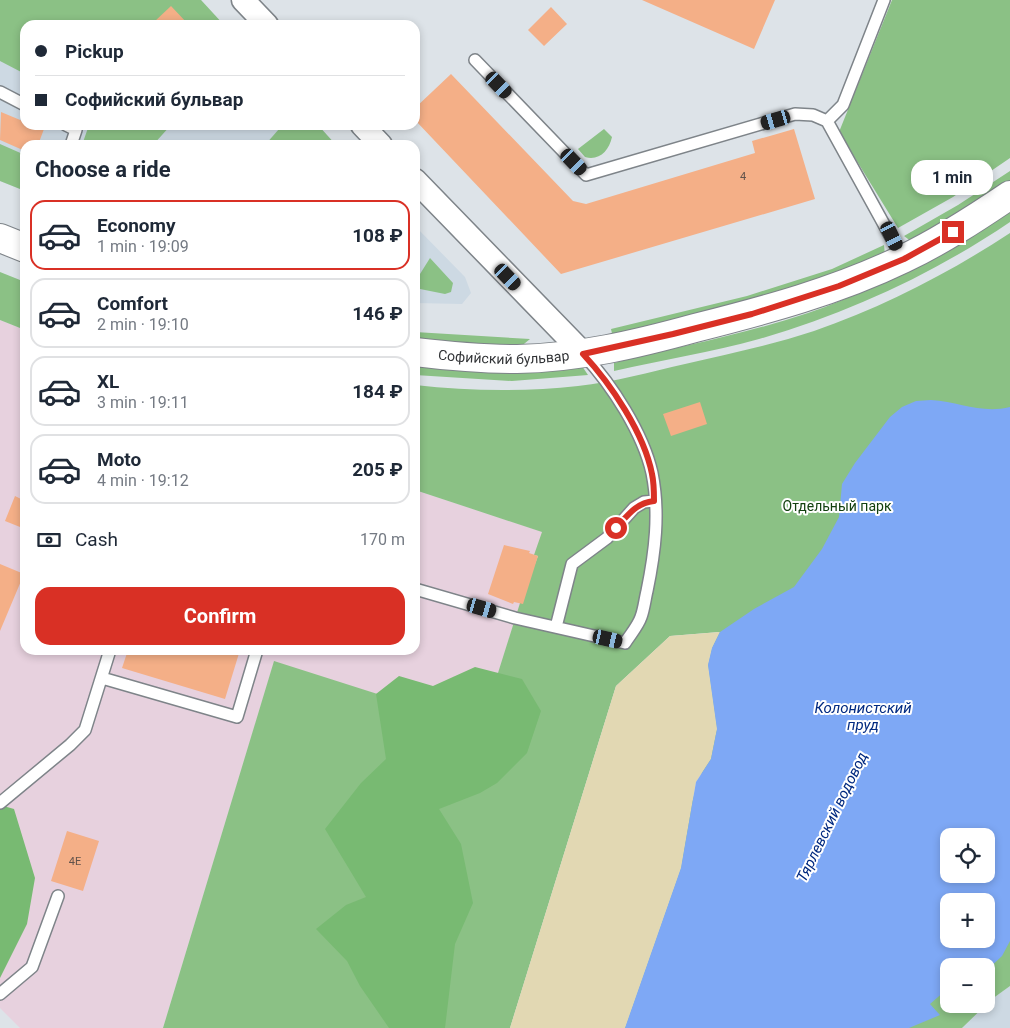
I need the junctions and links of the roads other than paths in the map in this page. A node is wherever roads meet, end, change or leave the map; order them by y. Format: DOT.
graph roads {
  1 [pos="243,0"];
  2 [pos="884,0"];
  3 [pos="262,20"];
  4 [pos="475,60"];
  5 [pos="0,92"];
  6 [pos="20,102"];
  7 [pos="827,121"];
  8 [pos="367,130"];
  9 [pos="376,140"];
  10 [pos="420,185"];
  11 [pos="1010,195"];
  12 [pos="0,238"];
  13 [pos="20,246"];
  14 [pos="904,259"];
  15 [pos="420,353"];
  16 [pos="583,354"];
  17 [pos="654,501"];
  18 [pos="420,590"];
  19 [pos="556,627"];
  20 [pos="109,655"];
  21 [pos="256,655"];
  22 [pos="102,678"];
  23 [pos="0,803"];
  24 [pos="58,896"];
  25 [pos="0,994"];
  1 -- 3 [label="street"];
  2 -- 7 [label="lane"];
  4 -- 7 [label="lane"];
  5 -- 6 [label="lane"];
  7 -- 14 [label="lane"];
  8 -- 9 [label="street"];
  10 -- 16 [label="street"];
  11 -- 14 [label="street, Софийский бульвар"];
  12 -- 13 [label="street"];
  14 -- 16 [label="street, Софийский бульвар"];
  15 -- 16 [label="street, Софийский бульвар"];
  16 -- 17 [label="lane"];
  17 -- 19 [label="lane"];
  17 -- 19 [label="lane"];
  18 -- 19 [label="lane"];
  20 -- 22 [label="lane"];
  21 -- 22 [label="lane"];
  22 -- 23 [label="lane"];
  24 -- 25 [label="lane"];
}
